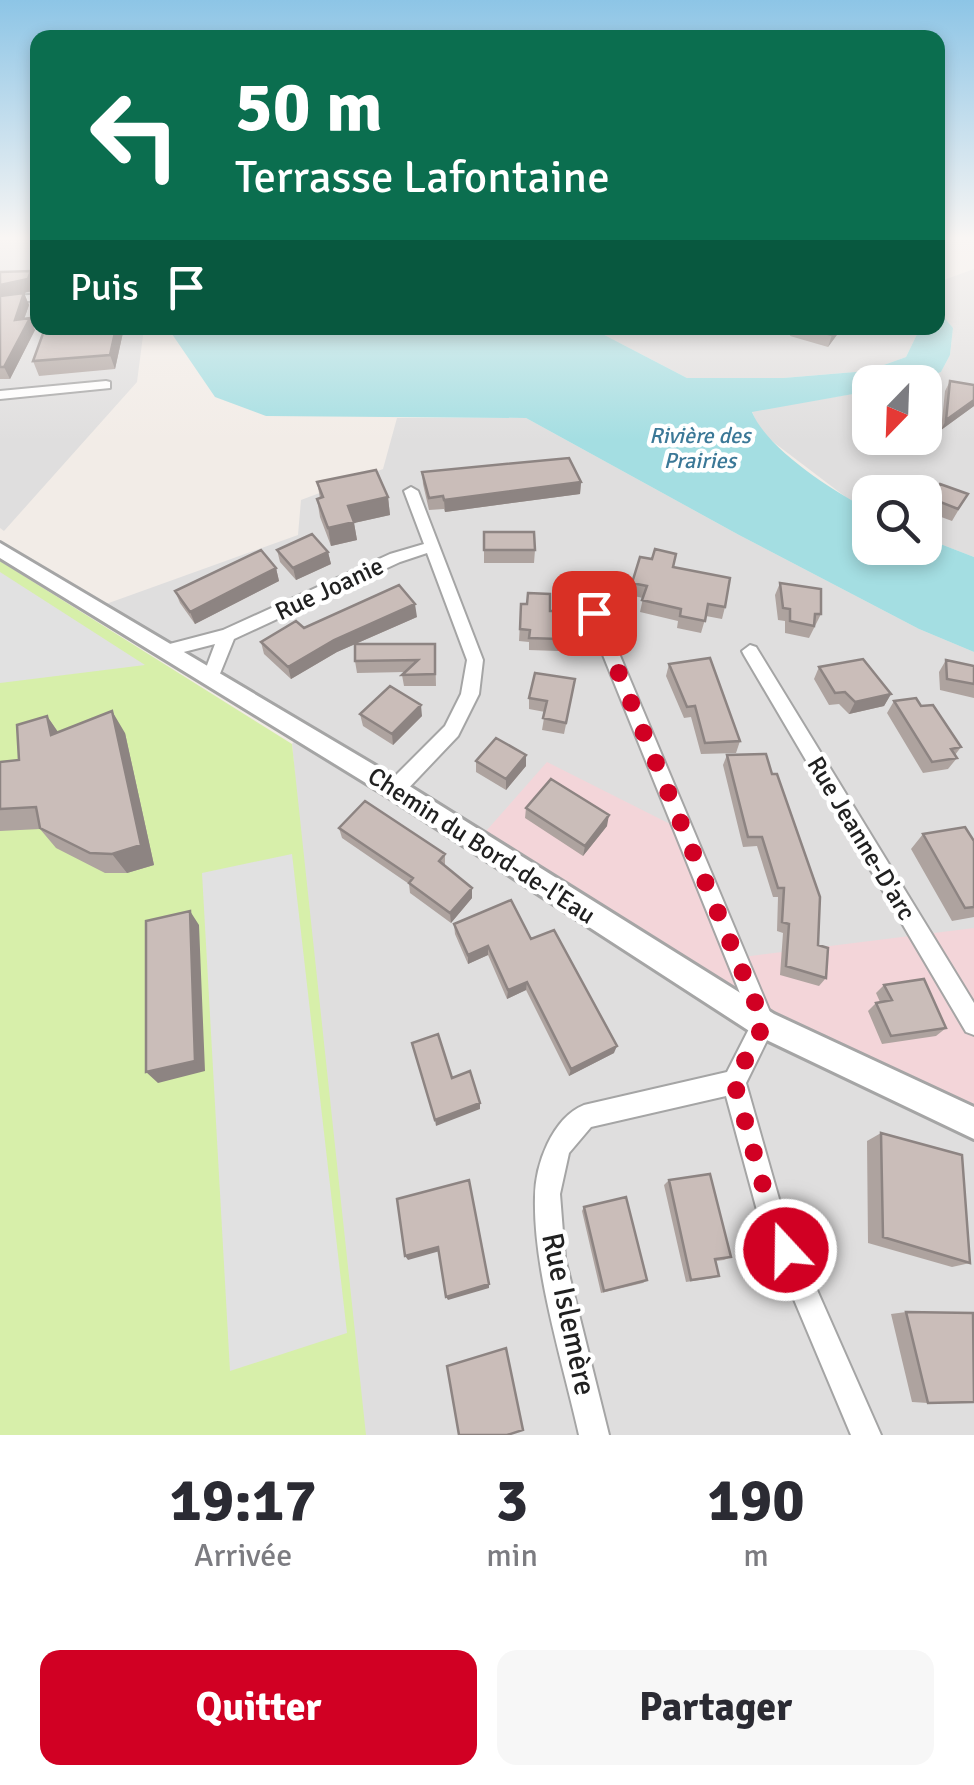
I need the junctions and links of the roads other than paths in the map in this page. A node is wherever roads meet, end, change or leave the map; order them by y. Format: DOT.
graph roads {
  1 [pos="106,385"];
  2 [pos="0,395"];
  3 [pos="411,491"];
  4 [pos="433,546"];
  5 [pos="0,549"];
  6 [pos="594,613"];
  7 [pos="227,635"];
  8 [pos="168,650"];
  9 [pos="750,651"];
  10 [pos="211,676"];
  11 [pos="395,788"];
  12 [pos="764,1024"];
  13 [pos="974,1024"];
  14 [pos="734,1082"];
  15 [pos="974,1123"];
  16 [pos="594,1435"];
  17 [pos="866,1435"];
  1 -- 2 [label="street"];
  3 -- 4 [label="street"];
  4 -- 7 [label="street, Rue Joanie"];
  4 -- 11 [label="street"];
  5 -- 8 [label="street, Chemin du Bord-de-l'Eau"];
  6 -- 12 [label="street"];
  7 -- 8 [label="street, Rue Joanie"];
  7 -- 10 [label="street"];
  8 -- 10 [label="street, Chemin du Bord-de-l'Eau"];
  9 -- 13 [label="street, Rue Jeanne-D'arc"];
  10 -- 11 [label="street, Chemin du Bord-de-l'Eau"];
  11 -- 12 [label="street, Chemin du Bord-de-l'Eau"];
  12 -- 14 [label="street"];
  12 -- 15 [label="street, Chemin du Bord-de-l'Eau"];
  14 -- 16 [label="street, Rue Islemère"];
  14 -- 17 [label="street"];
}
